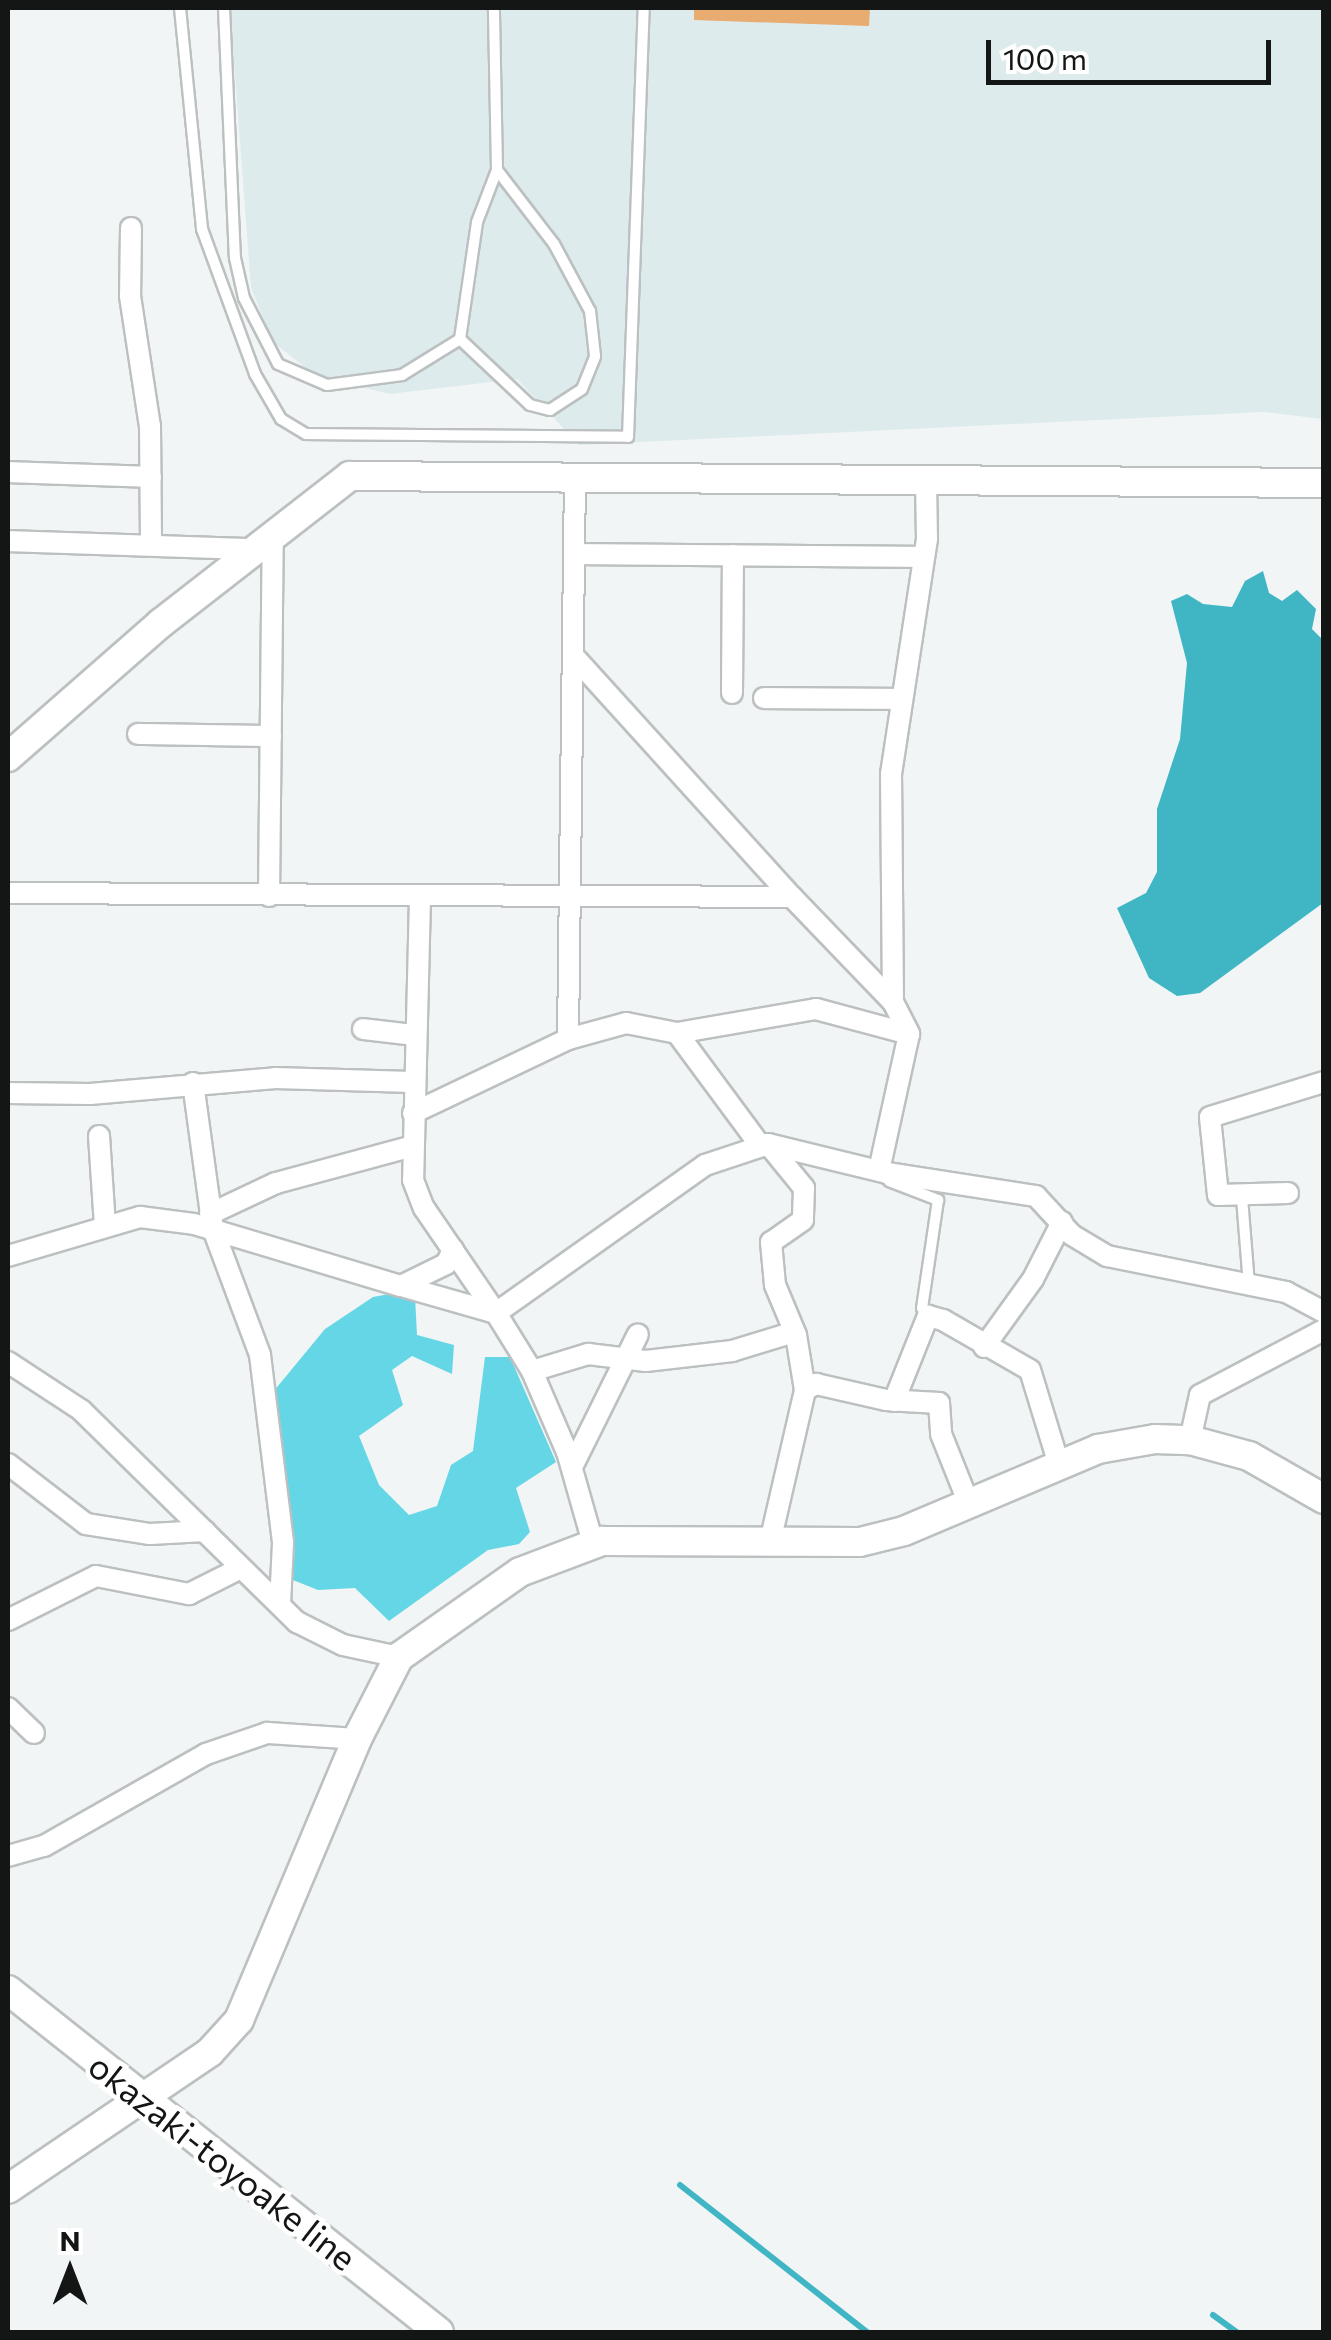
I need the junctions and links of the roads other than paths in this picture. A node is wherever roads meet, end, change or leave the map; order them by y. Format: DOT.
graph roads {
  1 [pos="180,8"];
  2 [pos="224,8"];
  3 [pos="494,8"];
  4 [pos="644,8"];
  5 [pos="497,170"];
  6 [pos="131,228"];
  7 [pos="460,339"];
  8 [pos="8,472"];
  9 [pos="575,474"];
  10 [pos="151,477"];
  11 [pos="926,481"];
  12 [pos="1324,482"];
  13 [pos="8,541"];
  14 [pos="263,541"];
  15 [pos="151,544"];
  16 [pos="579,554"];
  17 [pos="733,555"];
  18 [pos="923,557"];
  19 [pos="577,660"];
  20 [pos="732,692"];
  21 [pos="764,698"];
  22 [pos="901,699"];
  23 [pos="138,734"];
  24 [pos="271,736"];
  25 [pos="8,757"];
  26 [pos="8,892"];
  27 [pos="268,896"];
  28 [pos="792,897"];
  29 [pos="420,898"];
  30 [pos="571,900"];
  31 [pos="893,1002"];
  32 [pos="364,1029"];
  33 [pos="677,1032"];
  34 [pos="909,1034"];
  35 [pos="414,1035"];
  36 [pos="568,1039"];
  37 [pos="412,1082"];
  38 [pos="1324,1082"];
  39 [pos="193,1083"];
  40 [pos="8,1093"];
  41 [pos="413,1113"];
  42 [pos="98,1136"];
  43 [pos="764,1145"];
  44 [pos="413,1146"];
  45 [pos="883,1172"];
  46 [pos="1288,1193"];
  47 [pos="1242,1198"];
  48 [pos="212,1222"];
  49 [pos="1062,1222"];
  50 [pos="104,1226"];
  51 [pos="453,1250"];
  52 [pos="8,1256"];
  53 [pos="1250,1285"];
  54 [pos="401,1286"];
  55 [pos="1324,1312"];
  56 [pos="496,1313"];
  57 [pos="928,1316"];
  58 [pos="1324,1330"];
  59 [pos="794,1332"];
  60 [pos="638,1334"];
  61 [pos="984,1347"];
  62 [pos="627,1361"];
  63 [pos="8,1362"];
  64 [pos="532,1372"];
  65 [pos="805,1390"];
  66 [pos="894,1400"];
  67 [pos="1190,1440"];
  68 [pos="8,1464"];
  69 [pos="1059,1464"];
  70 [pos="572,1468"];
  71 [pos="1324,1498"];
  72 [pos="969,1504"];
  73 [pos="205,1530"];
  74 [pos="770,1542"];
  75 [pos="593,1543"];
  76 [pos="241,1568"];
  77 [pos="280,1605"];
  78 [pos="8,1620"];
  79 [pos="399,1657"];
  80 [pos="8,1708"];
  81 [pos="34,1733"];
  82 [pos="357,1740"];
  83 [pos="8,1856"];
  84 [pos="8,1990"];
  85 [pos="141,2096"];
  86 [pos="8,2189"];
  87 [pos="439,2332"];
  1 -- 4 [label="lane"];
  2 -- 7 [label="lane"];
  3 -- 5 [label="lane"];
  5 -- 7 [label="lane"];
  5 -- 7 [label="lane"];
  6 -- 10 [label="street"];
  8 -- 10 [label="street"];
  9 -- 11 [label="street"];
  9 -- 14 [label="street"];
  9 -- 16 [label="street"];
  10 -- 15 [label="street"];
  11 -- 12 [label="street"];
  11 -- 18 [label="street"];
  13 -- 15 [label="street"];
  14 -- 15 [label="street"];
  14 -- 24 [label="street"];
  14 -- 25 [label="street"];
  16 -- 17 [label="street"];
  16 -- 19 [label="street"];
  17 -- 18 [label="street"];
  17 -- 20 [label="street"];
  18 -- 22 [label="street"];
  19 -- 28 [label="street"];
  19 -- 30 [label="street"];
  21 -- 22 [label="street"];
  22 -- 31 [label="street"];
  23 -- 24 [label="street"];
  24 -- 27 [label="street"];
  26 -- 27 [label="street"];
  27 -- 29 [label="street"];
  28 -- 30 [label="street"];
  28 -- 31 [label="street"];
  29 -- 30 [label="street"];
  29 -- 35 [label="street"];
  30 -- 36 [label="street"];
  31 -- 34 [label="street"];
  32 -- 35 [label="street"];
  33 -- 34 [label="street"];
  33 -- 36 [label="street"];
  33 -- 43 [label="street"];
  34 -- 45 [label="street"];
  35 -- 37 [label="street"];
  36 -- 41 [label="street"];
  37 -- 39 [label="street"];
  37 -- 41 [label="street"];
  38 -- 47 [label="street"];
  39 -- 40 [label="street"];
  39 -- 48 [label="street"];
  41 -- 44 [label="street"];
  42 -- 50 [label="street"];
  43 -- 45 [label="street"];
  43 -- 56 [label="street"];
  43 -- 59 [label="street"];
  44 -- 48 [label="street"];
  44 -- 51 [label="street"];
  45 -- 49 [label="street"];
  45 -- 57 [label="lane"];
  46 -- 47 [label="street"];
  47 -- 53 [label="lane"];
  48 -- 50 [label="street"];
  48 -- 54 [label="street"];
  48 -- 77 [label="street"];
  49 -- 53 [label="street"];
  49 -- 61 [label="street"];
  50 -- 52 [label="street"];
  51 -- 54 [label="street"];
  51 -- 56 [label="street"];
  53 -- 55 [label="street"];
  54 -- 56 [label="street"];
  56 -- 64 [label="street"];
  57 -- 61 [label="street"];
  57 -- 66 [label="street"];
  58 -- 67 [label="street"];
  59 -- 62 [label="street"];
  59 -- 65 [label="street"];
  60 -- 62 [label="street"];
  61 -- 69 [label="street"];
  62 -- 64 [label="street"];
  62 -- 70 [label="street"];
  63 -- 73 [label="street"];
  64 -- 70 [label="street"];
  65 -- 66 [label="street"];
  65 -- 74 [label="street"];
  66 -- 72 [label="street"];
  67 -- 69 [label="street"];
  67 -- 71 [label="street"];
  68 -- 73 [label="street"];
  69 -- 72 [label="street"];
  70 -- 75 [label="street"];
  72 -- 74 [label="street"];
  73 -- 76 [label="street"];
  74 -- 75 [label="street"];
  75 -- 79 [label="street"];
  76 -- 77 [label="street"];
  76 -- 78 [label="street"];
  77 -- 79 [label="street"];
  79 -- 82 [label="street"];
  80 -- 81 [label="street"];
  82 -- 83 [label="street"];
  82 -- 85 [label="street"];
  84 -- 85 [label="street, okazaki-toyoake line"];
  85 -- 86 [label="street"];
  85 -- 87 [label="street, okazaki-toyoake line"];
}
